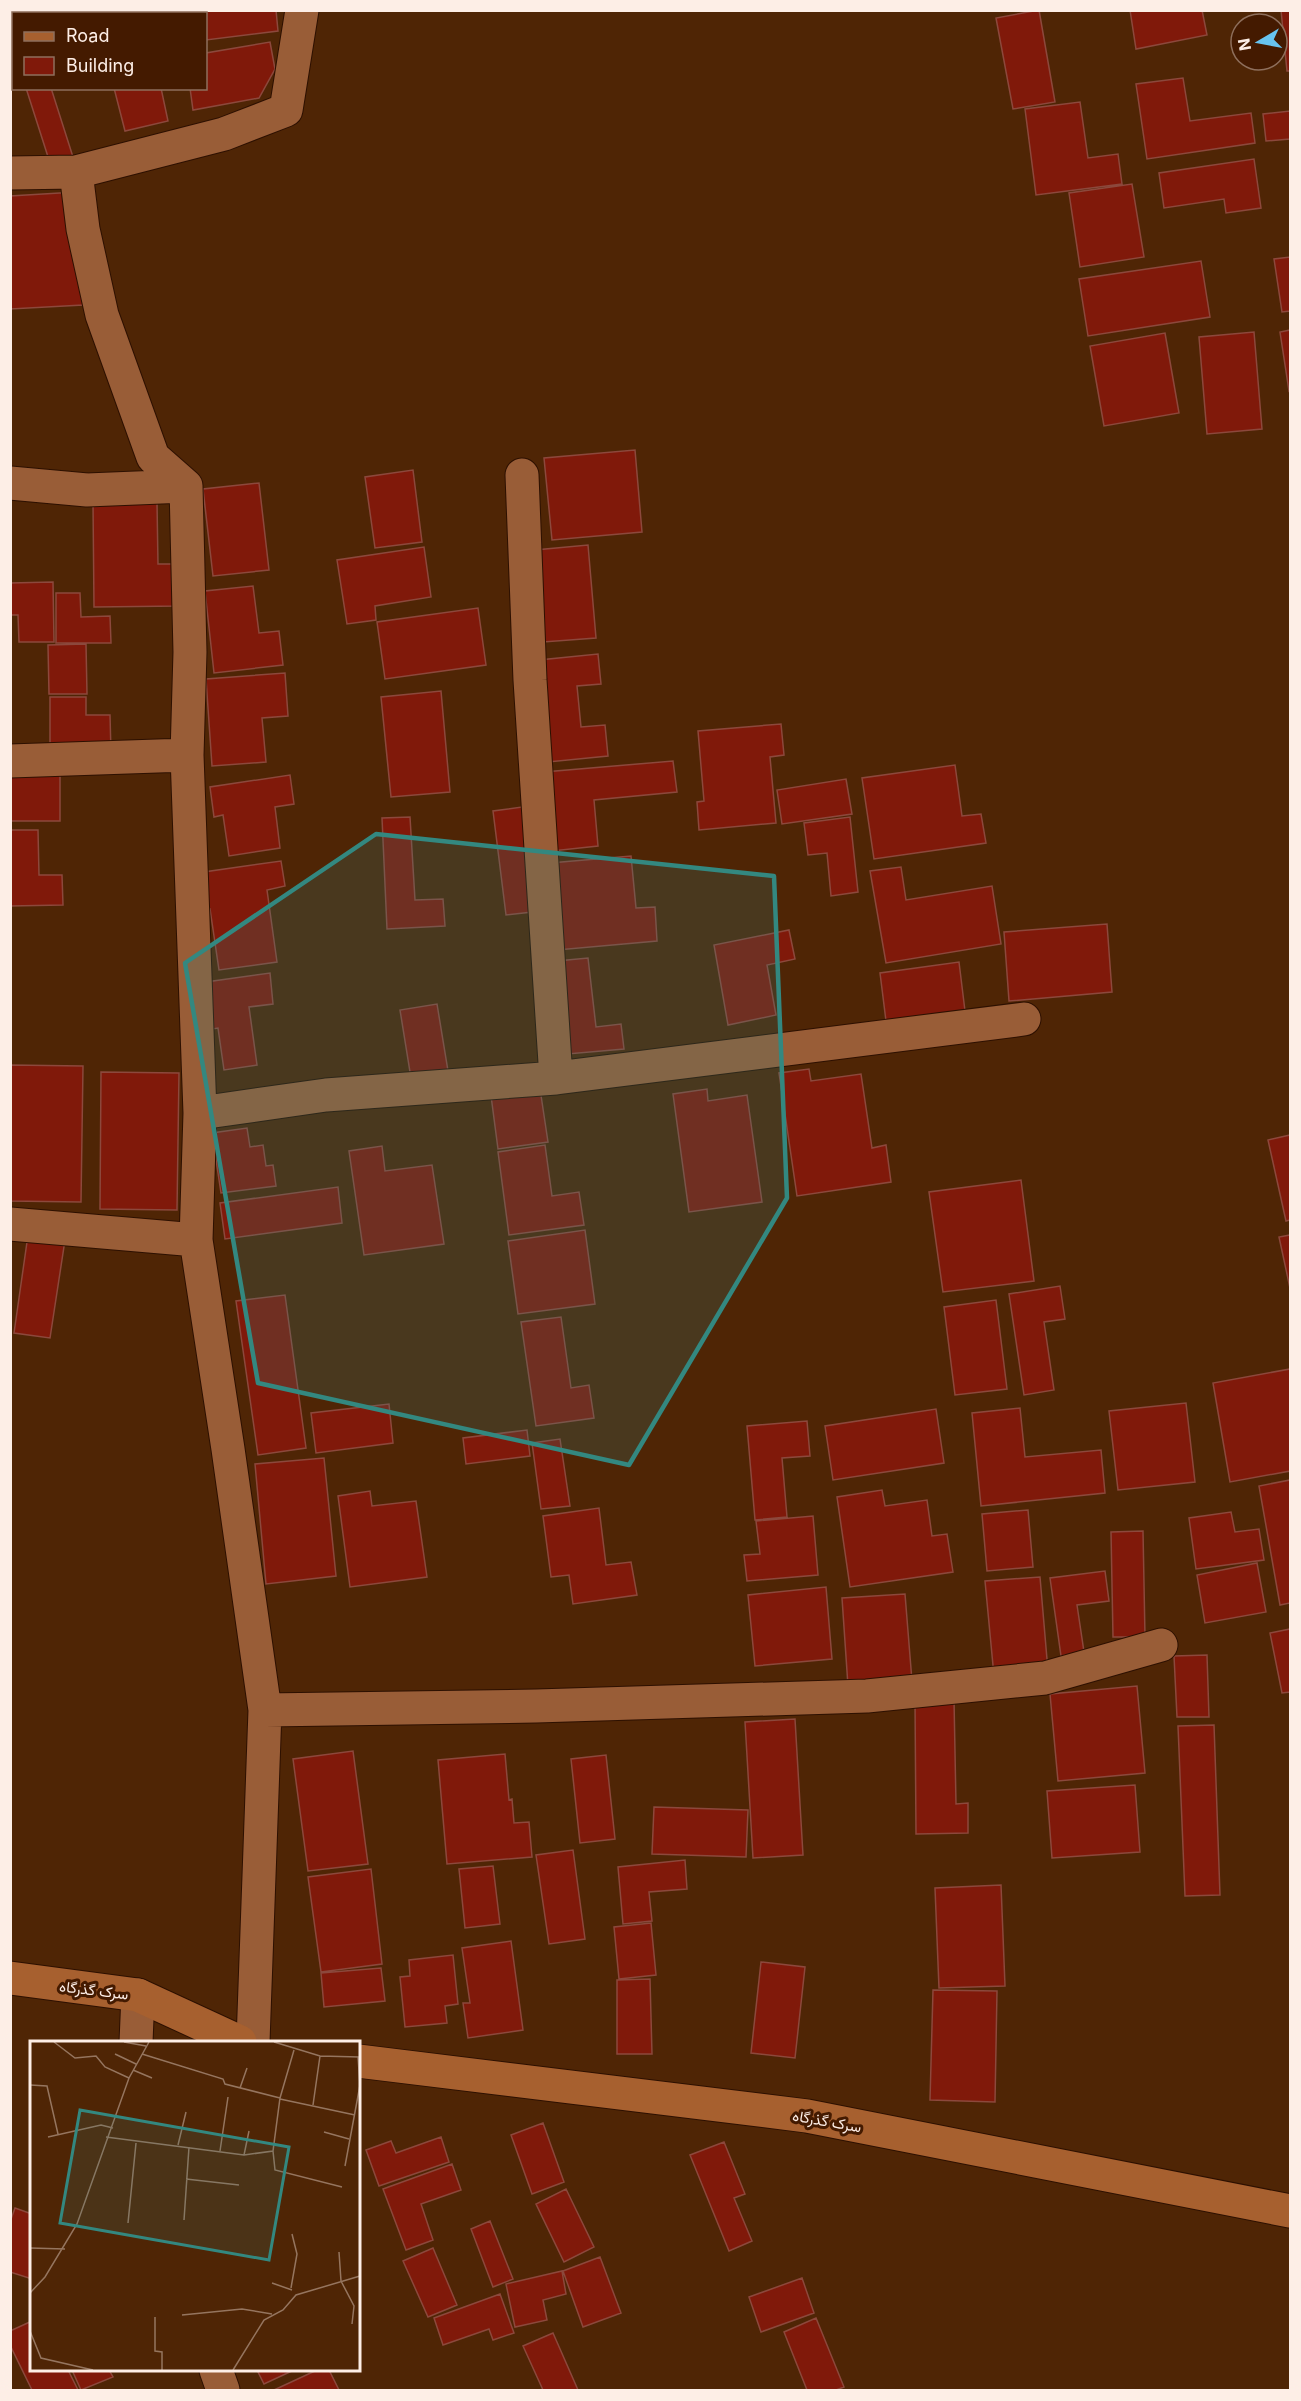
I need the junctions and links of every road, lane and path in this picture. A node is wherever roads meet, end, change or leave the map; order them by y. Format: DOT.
graph roads {
  1 [pos="302,10"];
  2 [pos="75,172"];
  3 [pos="10,173"];
  4 [pos="522,475"];
  5 [pos="10,483"];
  6 [pos="186,486"];
  7 [pos="187,755"];
  8 [pos="10,760"];
  9 [pos="1024,1019"];
  10 [pos="556,1078"];
  11 [pos="200,1113"];
  12 [pos="10,1224"];
  13 [pos="196,1240"];
  14 [pos="1161,1645"];
  15 [pos="265,1710"];
  16 [pos="10,1978"];
  17 [pos="138,1995"];
  18 [pos="136,2041"];
  19 [pos="236,2041"];
  20 [pos="253,2041"];
  21 [pos="360,2061"];
  22 [pos="1290,2211"];
  23 [pos="216,2371"];
  24 [pos="223,2391"];
  1 -- 2 [label="street"];
  2 -- 3 [label="street"];
  2 -- 6 [label="street"];
  4 -- 10 [label="street"];
  5 -- 6 [label="street"];
  6 -- 7 [label="street"];
  7 -- 8 [label="street"];
  7 -- 11 [label="street"];
  9 -- 10 [label="street"];
  10 -- 11 [label="street"];
  11 -- 13 [label="street"];
  12 -- 13 [label="street"];
  13 -- 15 [label="street"];
  14 -- 15 [label="street"];
  15 -- 20 [label="street"];
  16 -- 17 [label="street, سرک گذرگاه"];
  17 -- 18 [label="street"];
  17 -- 19 [label="street, سرک گذرگاه"];
  21 -- 22 [label="street, سرک گذرگاه"];
  23 -- 24 [label="street"];
}
